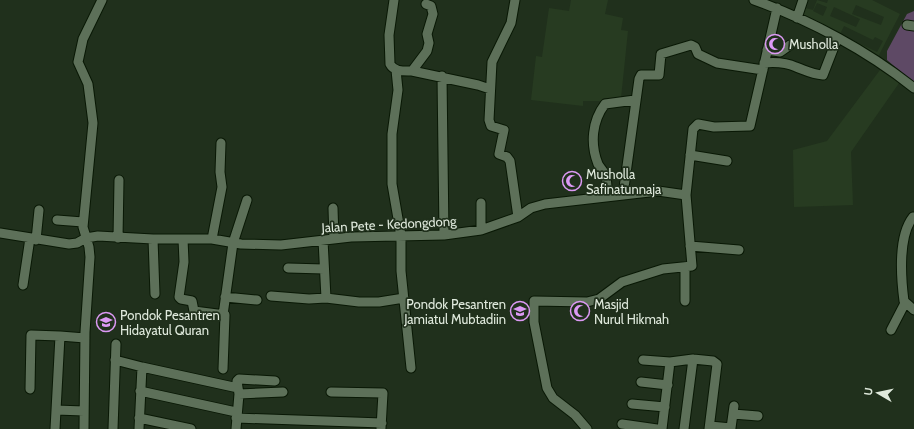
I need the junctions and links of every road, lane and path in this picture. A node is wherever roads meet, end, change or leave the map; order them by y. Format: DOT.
graph roads {
  1 [pos="102,0"];
  2 [pos="394,0"];
  3 [pos="515,0"];
  4 [pos="754,0"];
  5 [pos="803,0"];
  6 [pos="426,4"];
  7 [pos="776,8"];
  8 [pos="796,18"];
  9 [pos="837,38"];
  10 [pos="790,45"];
  11 [pos="767,50"];
  12 [pos="763,66"];
  13 [pos="396,70"];
  14 [pos="412,72"];
  15 [pos="442,76"];
  16 [pos="914,88"];
  17 [pos="490,89"];
  18 [pos="635,100"];
  19 [pos="221,143"];
  20 [pos="690,155"];
  21 [pos="727,161"];
  22 [pos="119,180"];
  23 [pos="623,195"];
  24 [pos="686,195"];
  25 [pos="608,196"];
  26 [pos="247,200"];
  27 [pos="481,203"];
  28 [pos="333,208"];
  29 [pos="40,210"];
  30 [pos="518,217"];
  31 [pos="913,217"];
  32 [pos="58,220"];
  33 [pos="83,222"];
  34 [pos="481,230"];
  35 [pos="0,233"];
  36 [pos="444,235"];
  37 [pos="401,236"];
  38 [pos="86,238"];
  39 [pos="118,238"];
  40 [pos="33,239"];
  41 [pos="153,239"];
  42 [pos="183,239"];
  43 [pos="212,239"];
  44 [pos="334,239"];
  45 [pos="323,240"];
  46 [pos="233,243"];
  47 [pos="690,246"];
  48 [pos="739,250"];
  49 [pos="685,267"];
  50 [pos="288,268"];
  51 [pos="324,269"];
  52 [pos="23,285"];
  53 [pos="155,294"];
  54 [pos="270,296"];
  55 [pos="225,297"];
  56 [pos="326,298"];
  57 [pos="404,298"];
  58 [pos="257,300"];
  59 [pos="685,301"];
  60 [pos="905,303"];
  61 [pos="914,310"];
  62 [pos="223,314"];
  63 [pos="891,330"];
  64 [pos="60,336"];
  65 [pos="85,338"];
  66 [pos="116,344"];
  67 [pos="693,359"];
  68 [pos="115,360"];
  69 [pos="642,360"];
  70 [pos="670,362"];
  71 [pos="142,367"];
  72 [pos="411,368"];
  73 [pos="223,369"];
  74 [pos="275,381"];
  75 [pos="641,382"];
  76 [pos="668,385"];
  77 [pos="30,389"];
  78 [pos="238,391"];
  79 [pos="140,392"];
  80 [pos="283,392"];
  81 [pos="331,392"];
  82 [pos="632,404"];
  83 [pos="665,406"];
  84 [pos="56,410"];
  85 [pos="84,411"];
  86 [pos="236,415"];
  87 [pos="758,416"];
  88 [pos="139,418"];
  89 [pos="622,424"];
  90 [pos="306,425"];
  91 [pos="382,426"];
  92 [pos="709,427"];
  93 [pos="56,429"];
  94 [pos="84,429"];
  95 [pos="113,429"];
  96 [pos="139,429"];
  97 [pos="190,429"];
  98 [pos="236,429"];
  99 [pos="588,429"];
  100 [pos="658,429"];
  101 [pos="662,429"];
  102 [pos="684,429"];
  1 -- 33 [label="street"];
  2 -- 13 [label="street"];
  3 -- 17 [label="street"];
  4 -- 7 [label="street"];
  5 -- 8 [label="street"];
  6 -- 14 [label="street"];
  7 -- 8 [label="street"];
  7 -- 11 [label="street"];
  8 -- 9 [label="street"];
  9 -- 12 [label="street"];
  9 -- 16 [label="street"];
  10 -- 11 [label="street"];
  11 -- 12 [label="street"];
  12 -- 18 [label="street"];
  12 -- 20 [label="street"];
  13 -- 14 [label="street"];
  13 -- 37 [label="street"];
  14 -- 15 [label="street"];
  15 -- 17 [label="street"];
  15 -- 36 [label="street"];
  17 -- 30 [label="street"];
  18 -- 23 [label="street"];
  18 -- 25 [label="street"];
  19 -- 43 [label="street"];
  20 -- 21 [label="street"];
  20 -- 24 [label="street"];
  22 -- 39 [label="street"];
  23 -- 24 [label="street, Jalan Pete - Kedongdong"];
  23 -- 25 [label="street, Jalan Pete - Kedongdong"];
  24 -- 47 [label="street"];
  25 -- 30 [label="street, Jalan Pete - Kedongdong"];
  26 -- 46 [label="street"];
  27 -- 34 [label="street"];
  28 -- 44 [label="street"];
  29 -- 40 [label="street"];
  30 -- 34 [label="street, Jalan Pete - Kedongdong"];
  31 -- 60 [label="street"];
  32 -- 33 [label="street"];
  33 -- 38 [label="street"];
  34 -- 36 [label="street, Jalan Pete - Kedongdong"];
  35 -- 40 [label="street, Jalan Pete - Kedongdong"];
  36 -- 37 [label="street, Jalan Pete - Kedongdong"];
  37 -- 44 [label="street, Jalan Pete - Kedongdong"];
  37 -- 57 [label="street"];
  38 -- 39 [label="street, Jalan Pete - Kedongdong"];
  38 -- 40 [label="street, Jalan Pete - Kedongdong"];
  38 -- 65 [label="street"];
  39 -- 41 [label="street, Jalan Pete - Kedongdong"];
  40 -- 52 [label="street"];
  41 -- 42 [label="street, Jalan Pete - Kedongdong"];
  41 -- 53 [label="street"];
  42 -- 43 [label="street, Jalan Pete - Kedongdong"];
  42 -- 62 [label="street"];
  43 -- 46 [label="street, Jalan Pete - Kedongdong"];
  44 -- 45 [label="street, Jalan Pete - Kedongdong"];
  45 -- 46 [label="street, Jalan Pete - Kedongdong"];
  45 -- 51 [label="street"];
  46 -- 55 [label="street"];
  47 -- 48 [label="street"];
  47 -- 49 [label="street"];
  49 -- 59 [label="street"];
  49 -- 99 [label="street"];
  50 -- 51 [label="street"];
  51 -- 56 [label="street"];
  54 -- 56 [label="street"];
  55 -- 58 [label="street"];
  55 -- 62 [label="street"];
  56 -- 57 [label="street"];
  57 -- 72 [label="street"];
  60 -- 61 [label="street"];
  60 -- 63 [label="street"];
  62 -- 73 [label="street"];
  64 -- 65 [label="street"];
  64 -- 77 [label="street"];
  64 -- 84 [label="street"];
  65 -- 85 [label="street"];
  66 -- 68 [label="street"];
  67 -- 70 [label="street"];
  67 -- 92 [label="street"];
  67 -- 102 [label="street"];
  68 -- 71 [label="street"];
  68 -- 95 [label="street"];
  69 -- 70 [label="street"];
  70 -- 76 [label="street"];
  71 -- 78 [label="street"];
  71 -- 79 [label="street"];
  74 -- 78 [label="street"];
  75 -- 76 [label="street"];
  76 -- 83 [label="street"];
  78 -- 80 [label="street"];
  78 -- 86 [label="street"];
  79 -- 86 [label="street"];
  79 -- 88 [label="street"];
  81 -- 91 [label="street"];
  82 -- 83 [label="street"];
  83 -- 101 [label="street"];
  84 -- 85 [label="street"];
  84 -- 93 [label="street"];
  85 -- 94 [label="street"];
  86 -- 90 [label="street"];
  86 -- 98 [label="street"];
  87 -- 92 [label="street"];
  88 -- 96 [label="street"];
  88 -- 97 [label="street"];
  89 -- 100 [label="street"];
  90 -- 91 [label="street"];
}
